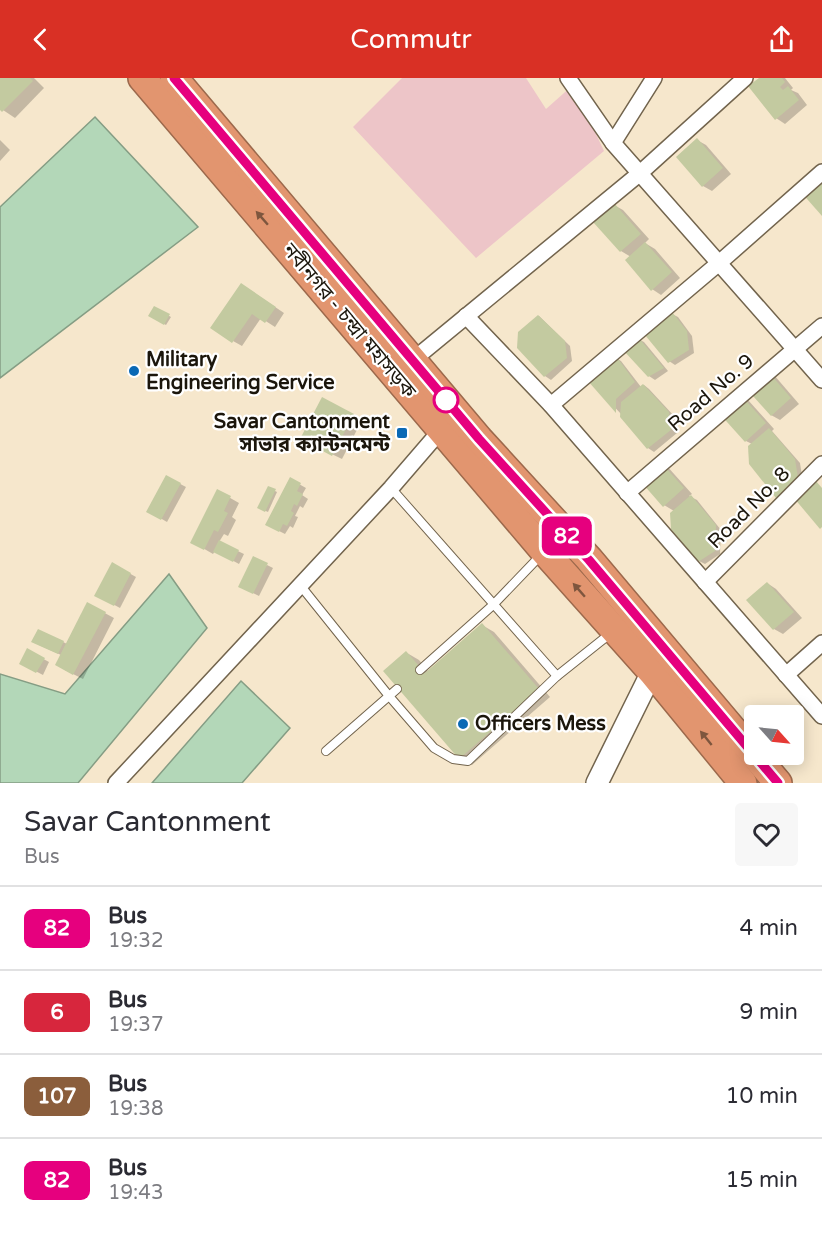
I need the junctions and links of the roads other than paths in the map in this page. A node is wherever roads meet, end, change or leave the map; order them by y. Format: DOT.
graph roads {
  1 [pos="142,78"];
  2 [pos="174,78"];
  3 [pos="568,78"];
  4 [pos="654,78"];
  5 [pos="745,78"];
  6 [pos="613,143"];
  7 [pos="822,172"];
  8 [pos="639,174"];
  9 [pos="719,263"];
  10 [pos="466,316"];
  11 [pos="822,326"];
  12 [pos="795,349"];
  13 [pos="413,360"];
  14 [pos="822,380"];
  15 [pos="551,405"];
  16 [pos="441,430"];
  17 [pos="822,464"];
  18 [pos="391,488"];
  19 [pos="627,493"];
  20 [pos="544,551"];
  21 [pos="705,582"];
  22 [pos="300,585"];
  23 [pos="493,605"];
  24 [pos="614,630"];
  25 [pos="822,643"];
  26 [pos="420,670"];
  27 [pos="652,672"];
  28 [pos="786,675"];
  29 [pos="557,676"];
  30 [pos="397,689"];
  31 [pos="389,696"];
  32 [pos="822,716"];
  33 [pos="326,752"];
  34 [pos="116,783"];
  35 [pos="597,783"];
  36 [pos="743,783"];
  37 [pos="778,783"];
  16 -- 1 [label="highway, নবীনগর - চন্দ্রা মহাসড়ক, one-way"];
  2 -- 13 [label="highway, নবীনগর - চন্দ্রা মহাসড়ক"];
  3 -- 6 [label="street"];
  4 -- 6 [label="street"];
  5 -- 8 [label="street"];
  6 -- 8 [label="street"];
  7 -- 9 [label="street"];
  8 -- 9 [label="street"];
  8 -- 10 [label="street"];
  9 -- 12 [label="street"];
  9 -- 15 [label="street"];
  10 -- 13 [label="street"];
  10 -- 15 [label="street"];
  11 -- 12 [label="street, Road No. 9"];
  12 -- 14 [label="street"];
  12 -- 19 [label="street, Road No. 9"];
  13 -- 37 [label="highway, নবীনগর - চন্দ্রা মহাসড়ক"];
  15 -- 19 [label="street"];
  16 -- 18 [label="street"];
  16 -- 20 [label="highway, নবীনগর - চন্দ্রা মহাসড়ক"];
  17 -- 21 [label="street, Road No. 8"];
  18 -- 22 [label="street"];
  18 -- 23 [label="lane"];
  19 -- 21 [label="street"];
  20 -- 23 [label="lane"];
  24 -- 20 [label="highway, নবীনগর - চন্দ্রা মহাসড়ক, one-way"];
  21 -- 28 [label="street"];
  22 -- 31 [label="lane"];
  22 -- 34 [label="street"];
  23 -- 26 [label="lane"];
  23 -- 29 [label="lane"];
  24 -- 27 [label="highway, নবীনগর - চন্দ্রা মহাসড়ক"];
  24 -- 29 [label="lane"];
  25 -- 28 [label="street"];
  27 -- 35 [label="street"];
  36 -- 27 [label="highway, নবীনগর - চন্দ্রা মহাসড়ক, one-way"];
  28 -- 32 [label="street"];
  29 -- 31 [label="lane"];
  30 -- 31 [label="lane"];
  31 -- 33 [label="lane"];
}
